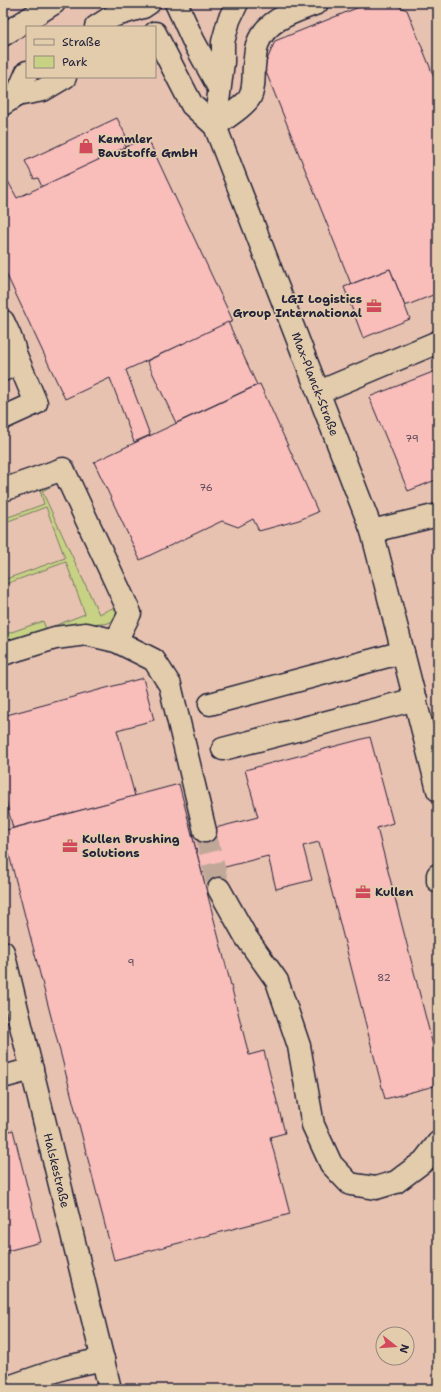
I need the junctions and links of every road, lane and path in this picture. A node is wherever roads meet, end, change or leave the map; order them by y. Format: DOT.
graph roads {
  1 [pos="54,3"];
  2 [pos="238,3"];
  3 [pos="317,3"];
  4 [pos="182,6"];
  5 [pos="149,18"];
  6 [pos="98,26"];
  7 [pos="156,32"];
  8 [pos="3,34"];
  9 [pos="26,74"];
  10 [pos="63,78"];
  11 [pos="219,88"];
  12 [pos="10,100"];
  13 [pos="215,126"];
  14 [pos="3,321"];
  15 [pos="438,342"];
  16 [pos="9,361"];
  17 [pos="319,392"];
  18 [pos="3,418"];
  19 [pos="3,490"];
  20 [pos="438,515"];
  21 [pos="372,531"];
  22 [pos="116,641"];
  23 [pos="403,652"];
  24 [pos="3,654"];
  25 [pos="416,699"];
  26 [pos="210,704"];
  27 [pos="223,750"];
  28 [pos="438,790"];
  29 [pos="205,831"];
  30 [pos="438,875"];
  31 [pos="438,881"];
  32 [pos="220,889"];
  33 [pos="3,952"];
  34 [pos="32,1069"];
  35 [pos="3,1077"];
  36 [pos="438,1143"];
  37 [pos="103,1359"];
  38 [pos="3,1389"];
  39 [pos="110,1389"];
  1 -- 8 [label="street"];
  2 -- 11 [label="street, Max-Planck-Straße"];
  3 -- 13 [label="street"];
  4 -- 5 [label="street"];
  4 -- 11 [label="street"];
  5 -- 6 [label="street"];
  7 -- 13 [label="street, Max-Planck-Straße"];
  9 -- 12 [label="street"];
  10 -- 12 [label="street"];
  11 -- 13 [label="street, Max-Planck-Straße"];
  13 -- 17 [label="street, Max-Planck-Straße"];
  14 -- 16 [label="street"];
  15 -- 17 [label="street"];
  16 -- 18 [label="street"];
  17 -- 21 [label="street, Max-Planck-Straße"];
  19 -- 22 [label="street"];
  20 -- 21 [label="street"];
  21 -- 23 [label="street, Max-Planck-Straße"];
  22 -- 24 [label="street"];
  22 -- 29 [label="street"];
  23 -- 25 [label="street, Max-Planck-Straße"];
  23 -- 26 [label="street"];
  25 -- 27 [label="street"];
  25 -- 28 [label="street, Max-Planck-Straße"];
  30 -- 31 [label="street"];
  32 -- 36 [label="street"];
  33 -- 34 [label="street, Halskestraße"];
  34 -- 35 [label="street"];
  34 -- 37 [label="street, Halskestraße"];
  37 -- 38 [label="street"];
  37 -- 39 [label="street, Halskestraße"];
}
